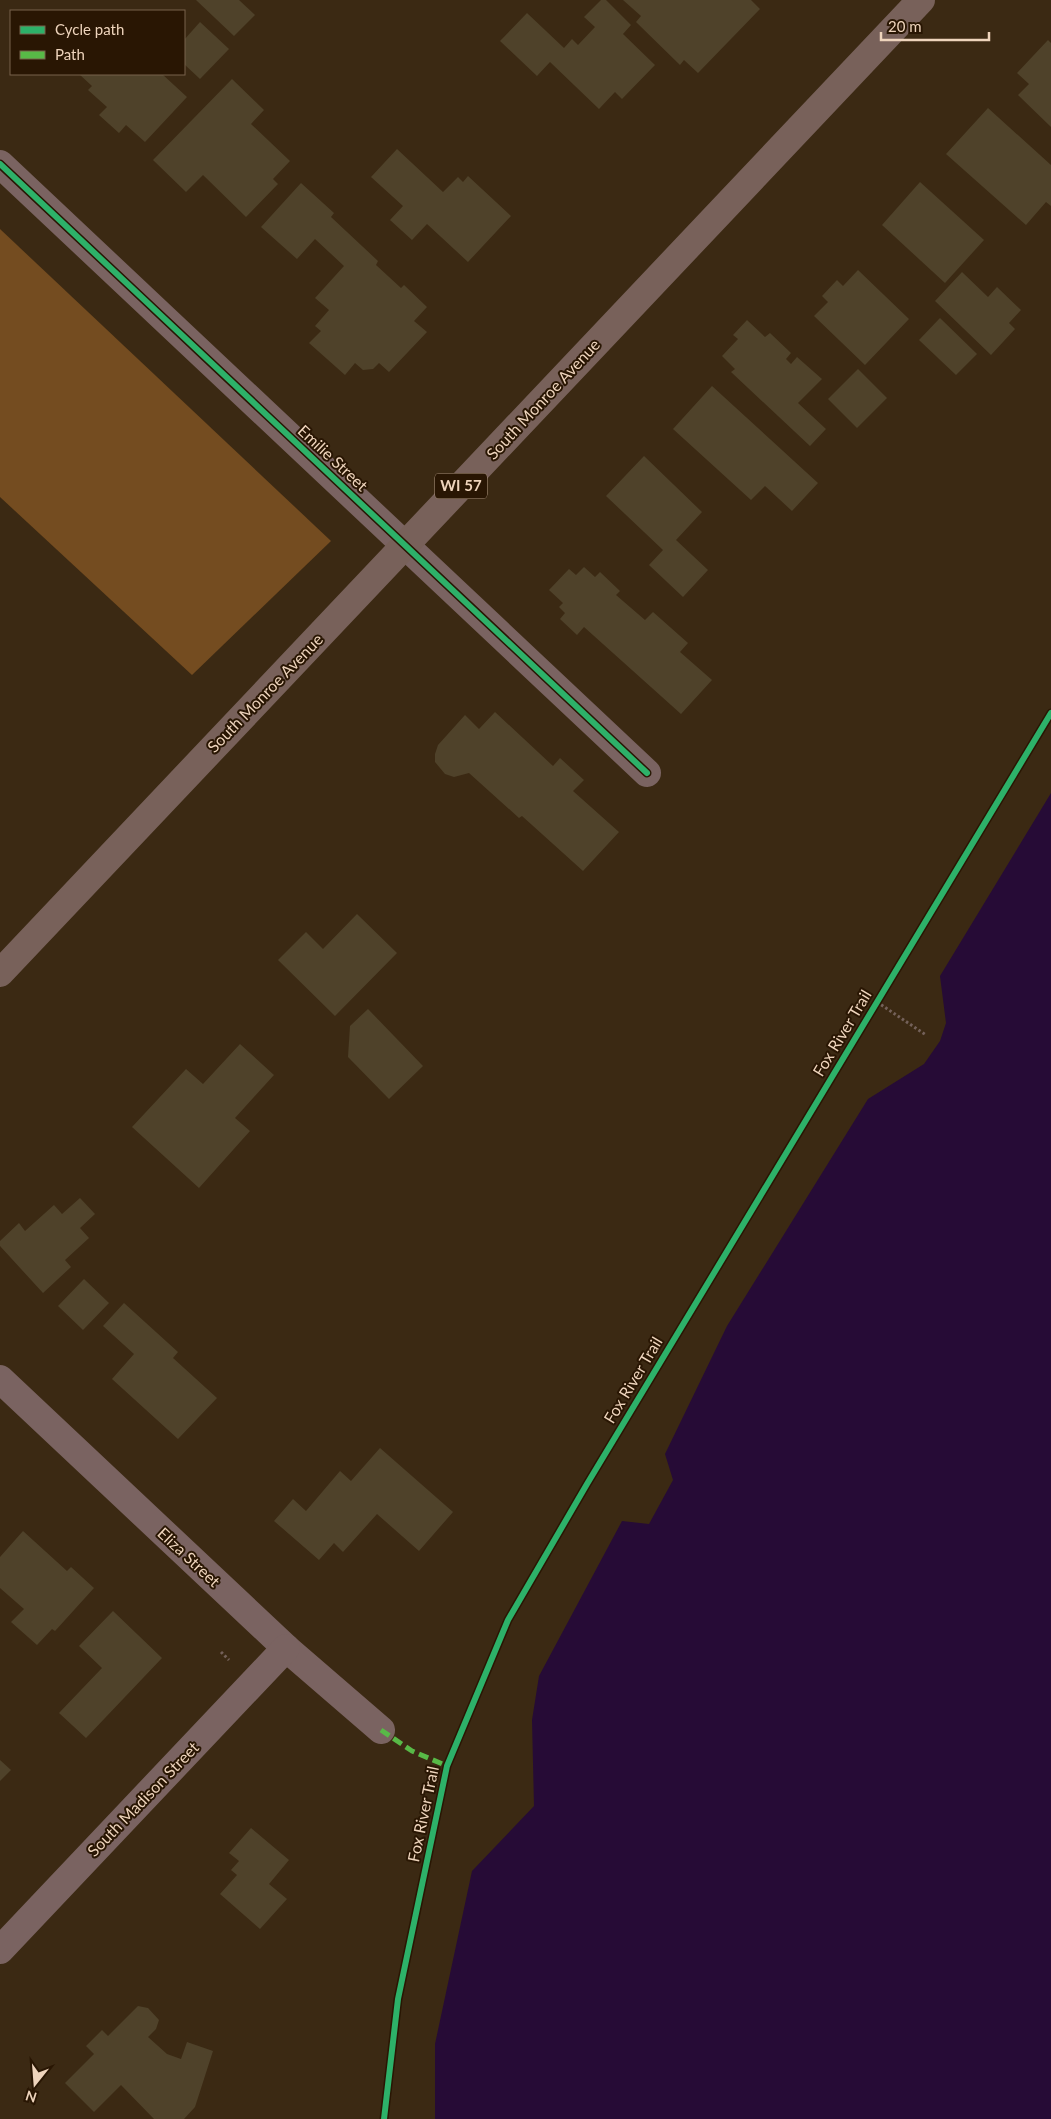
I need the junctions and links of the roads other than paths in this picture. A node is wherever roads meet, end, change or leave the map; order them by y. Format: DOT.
graph roads {
  1 [pos="921,0"];
  2 [pos="0,164"];
  3 [pos="405,545"];
  4 [pos="647,773"];
  5 [pos="0,973"];
  6 [pos="0,1379"];
  7 [pos="286,1648"];
  8 [pos="381,1730"];
  9 [pos="0,1950"];
  1 -- 3 [label="main road, South Monroe Avenue / WI 57"];
  2 -- 3 [label="street, Emilie Street"];
  3 -- 4 [label="street, Emilie Street"];
  3 -- 5 [label="main road, South Monroe Avenue / WI 57"];
  6 -- 7 [label="street, Eliza Street"];
  7 -- 8 [label="street, Eliza Street"];
  7 -- 9 [label="street, South Madison Street"];
}
